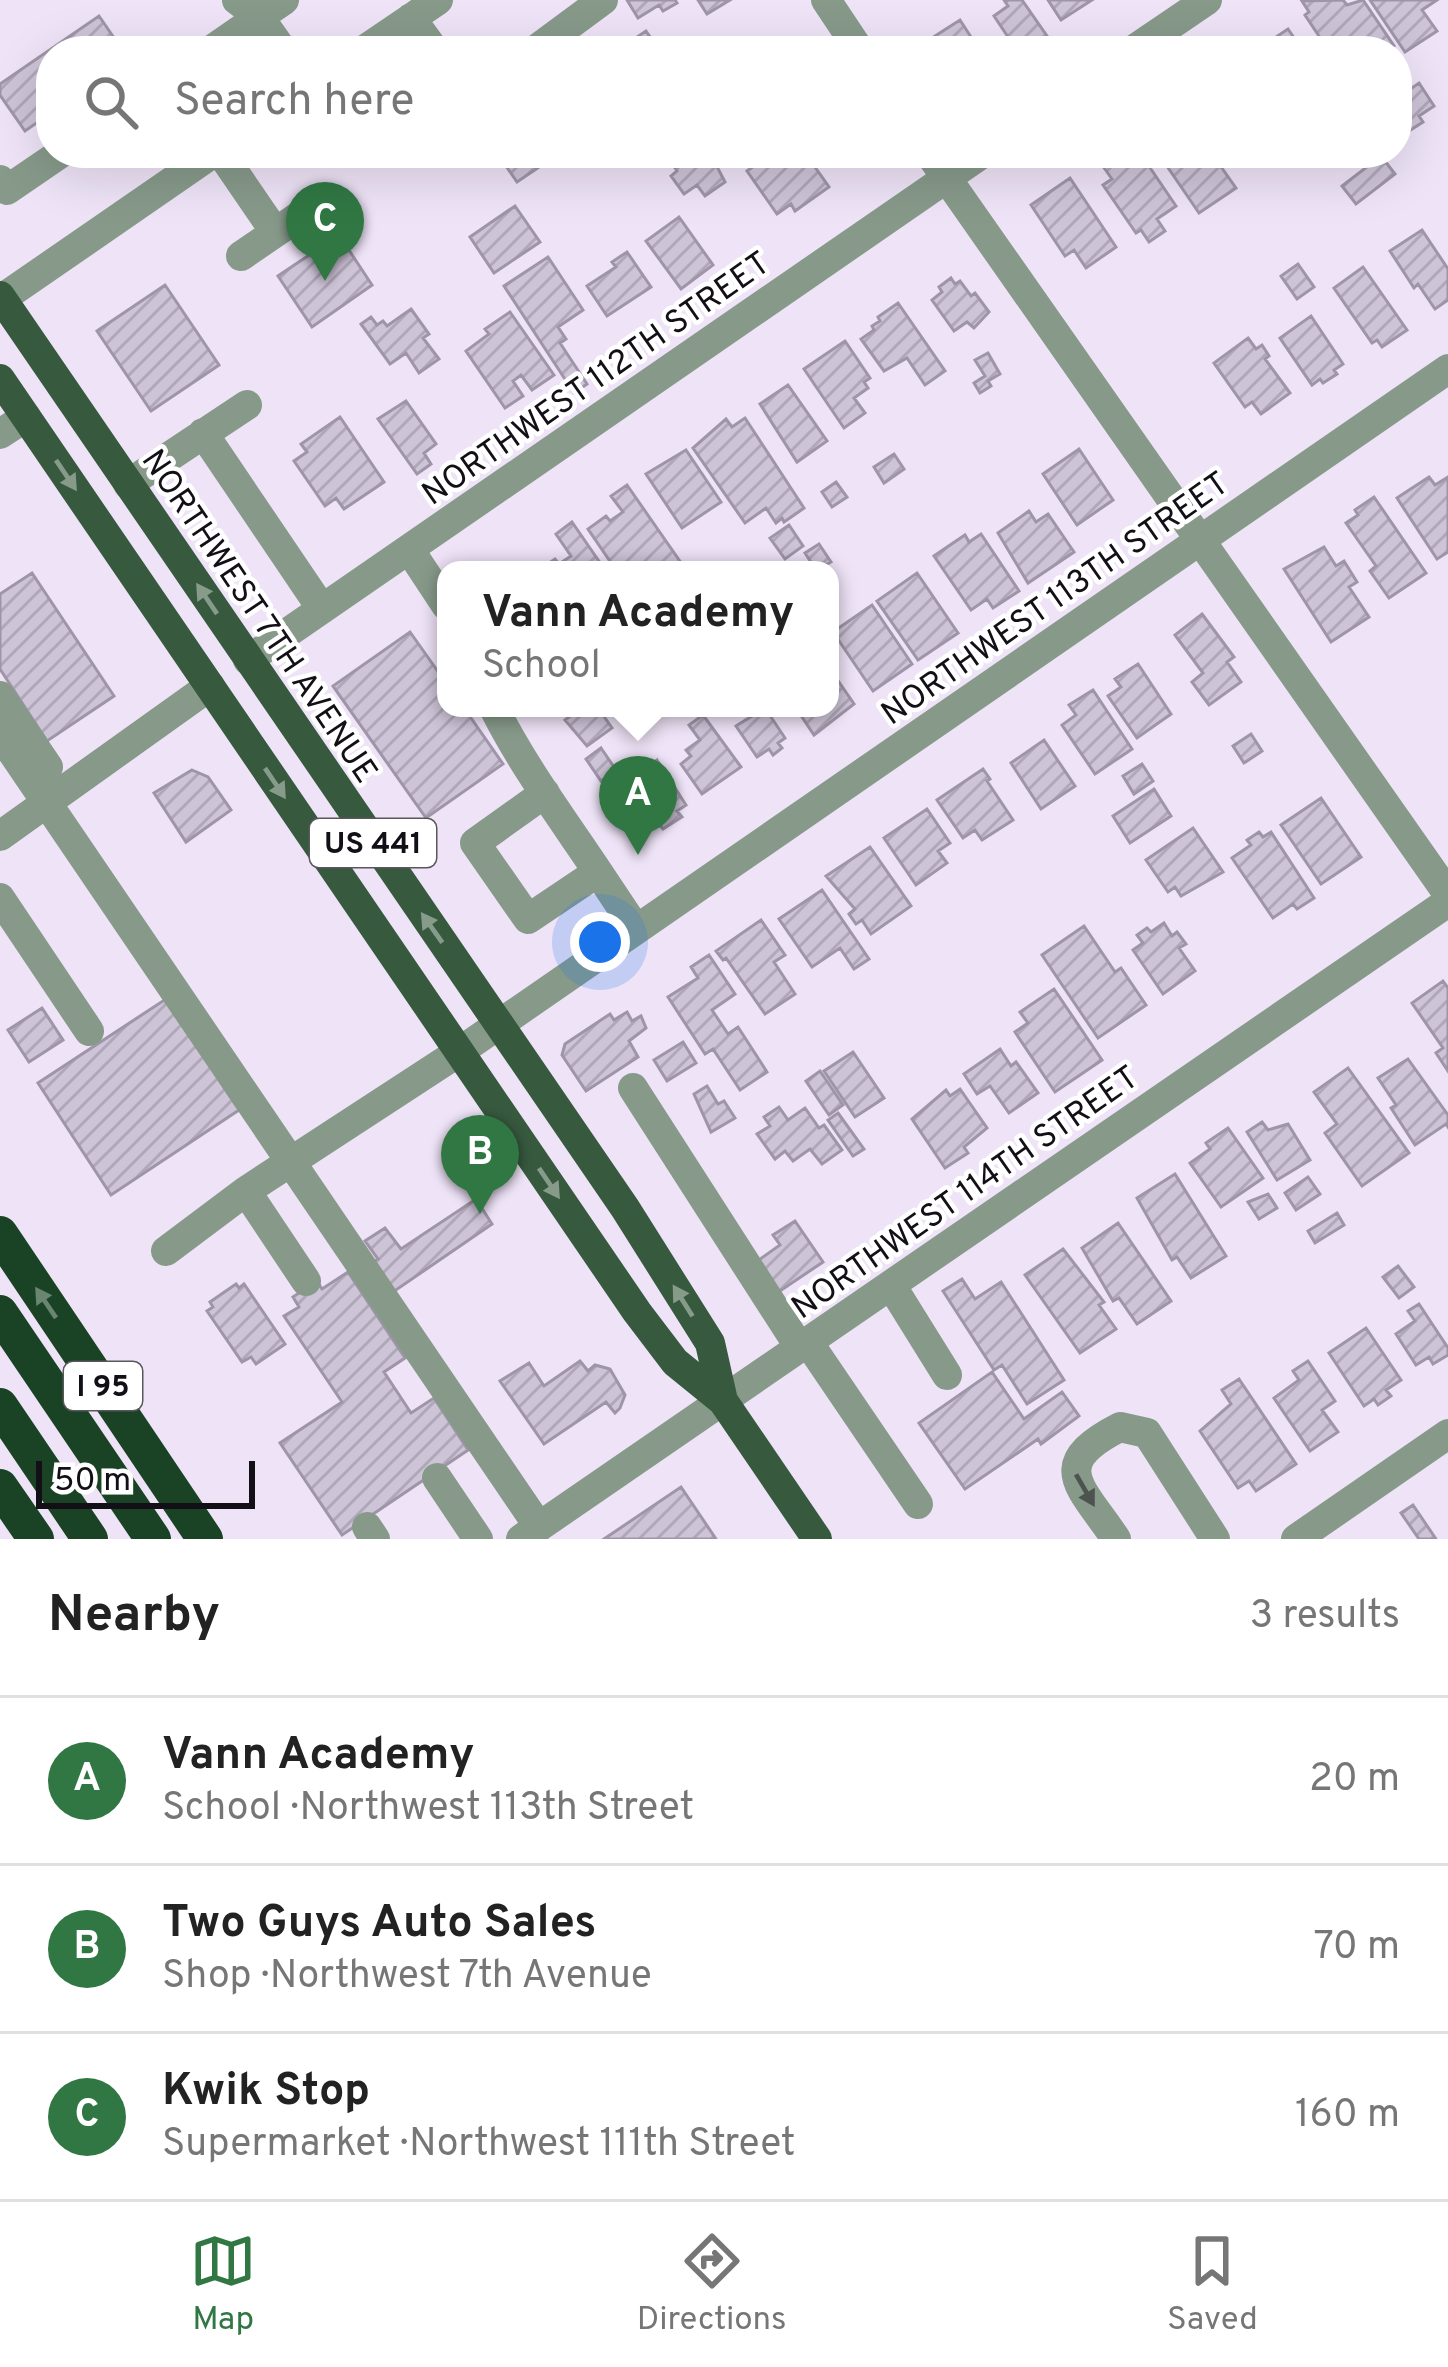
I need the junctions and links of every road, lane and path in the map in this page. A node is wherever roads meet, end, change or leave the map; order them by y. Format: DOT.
graph roads {
  1 [pos="438,0"];
  2 [pos="603,0"];
  3 [pos="826,0"];
  4 [pos="1207,0"];
  5 [pos="260,6"];
  6 [pos="411,18"];
  7 [pos="227,36"];
  8 [pos="275,36"];
  9 [pos="385,36"];
  10 [pos="424,36"];
  11 [pos="554,36"];
  12 [pos="850,36"];
  13 [pos="1154,36"];
  14 [pos="39,168"];
  15 [pos="195,168"];
  16 [pos="228,168"];
  17 [pos="934,168"];
  18 [pos="938,168"];
  19 [pos="0,180"];
  20 [pos="314,206"];
  21 [pos="275,232"];
  22 [pos="241,256"];
  23 [pos="1,298"];
  24 [pos="1448,369"];
  25 [pos="0,379"];
  26 [pos="248,405"];
  27 [pos="13,425"];
  28 [pos="203,433"];
  29 [pos="128,484"];
  30 [pos="1201,538"];
  31 [pos="409,549"];
  32 [pos="437,591"];
  33 [pos="322,609"];
  34 [pos="248,661"];
  35 [pos="210,686"];
  36 [pos="0,696"];
  37 [pos="498,717"];
  38 [pos="0,734"];
  39 [pos="545,793"];
  40 [pos="57,796"];
  41 [pos="364,830"];
  42 [pos="1,833"];
  43 [pos="598,872"];
  44 [pos="0,898"];
  45 [pos="1448,898"];
  46 [pos="636,929"];
  47 [pos="498,1024"];
  48 [pos="89,1031"];
  49 [pos="459,1052"];
  50 [pos="632,1088"];
  51 [pos="292,1160"];
  52 [pos="246,1191"];
  53 [pos="0,1234"];
  54 [pos="166,1251"];
  55 [pos="306,1282"];
  56 [pos="891,1286"];
  57 [pos="0,1313"];
  58 [pos="804,1345"];
  59 [pos="947,1375"];
  60 [pos="723,1401"];
  61 [pos="0,1406"];
  62 [pos="1448,1434"];
  63 [pos="436,1478"];
  64 [pos="0,1487"];
  65 [pos="918,1504"];
  66 [pos="530,1533"];
  67 [pos="36,1539"];
  68 [pos="90,1539"];
  69 [pos="154,1539"];
  70 [pos="206,1539"];
  71 [pos="478,1539"];
  72 [pos="818,1539"];
  73 [pos="1116,1539"];
  74 [pos="1215,1539"];
  75 [pos="1296,1539"];
  1 -- 6 [label="street"];
  2 -- 11 [label="street"];
  3 -- 12 [label="street"];
  4 -- 13 [label="street"];
  5 -- 7 [label="street"];
  5 -- 8 [label="street"];
  6 -- 9 [label="street"];
  6 -- 10 [label="street"];
  14 -- 19 [label="street"];
  15 -- 23 [label="street"];
  16 -- 21 [label="street"];
  17 -- 31 [label="street, NORTHWEST 112TH STREET"];
  18 -- 30 [label="street"];
  20 -- 21 [label="street"];
  21 -- 22 [label="street"];
  23 -- 29 [label="main road, NORTHWEST 7TH AVENUE / US 441"];
  24 -- 30 [label="street, NORTHWEST 113TH STREET"];
  25 -- 27 [label="main road, NORTHWEST 7TH AVENUE / US 441"];
  26 -- 28 [label="street"];
  27 -- 35 [label="main road, NORTHWEST 7TH AVENUE / US 441, one-way"];
  28 -- 29 [label="street"];
  28 -- 33 [label="street"];
  34 -- 29 [label="main road, NORTHWEST 7TH AVENUE / US 441, one-way"];
  30 -- 45 [label="street"];
  30 -- 46 [label="street, NORTHWEST 113TH STREET"];
  31 -- 32 [label="street"];
  31 -- 33 [label="street, NORTHWEST 112TH STREET"];
  33 -- 34 [label="street, NORTHWEST 112TH STREET"];
  34 -- 41 [label="main road, NORTHWEST 7TH AVENUE / US 441"];
  35 -- 40 [label="street"];
  35 -- 41 [label="main road"];
  35 -- 49 [label="main road, NORTHWEST 7TH AVENUE / US 441, one-way"];
  36 -- 40 [label="street"];
  37 -- 39 [label="street"];
  38 -- 40 [label="street"];
  39 -- 43 [label="street"];
  39 -- 43 [label="street"];
  40 -- 42 [label="street"];
  40 -- 51 [label="street"];
  47 -- 41 [label="main road, NORTHWEST 7TH AVENUE / US 441, one-way"];
  43 -- 46 [label="street"];
  44 -- 48 [label="street"];
  45 -- 56 [label="street, NORTHWEST 114TH STREET"];
  46 -- 47 [label="street, NORTHWEST 113TH STREET"];
  47 -- 49 [label="street, NORTHWEST 113TH STREET"];
  60 -- 47 [label="main road, NORTHWEST 7TH AVENUE / US 441, one-way"];
  49 -- 51 [label="street, NORTHWEST 113TH STREET"];
  49 -- 60 [label="main road, NORTHWEST 7TH AVENUE / US 441, one-way"];
  50 -- 58 [label="street"];
  51 -- 52 [label="street, NORTHWEST 113TH STREET"];
  51 -- 66 [label="street"];
  52 -- 54 [label="street, NORTHWEST 113TH STREET"];
  52 -- 55 [label="street"];
  70 -- 53 [label="highway, I 95, one-way"];
  56 -- 58 [label="street, NORTHWEST 114TH STREET"];
  56 -- 59 [label="street"];
  57 -- 69 [label="highway"];
  58 -- 60 [label="street, NORTHWEST 114TH STREET"];
  58 -- 65 [label="street"];
  60 -- 66 [label="street, NORTHWEST 114TH STREET"];
  60 -- 72 [label="main road, NORTHWEST 7TH AVENUE / US 441"];
  61 -- 68 [label="highway"];
  62 -- 75 [label="street"];
  63 -- 71 [label="street"];
  64 -- 67 [label="highway"];
  74 -- 73 [label="street, one-way"];
}
